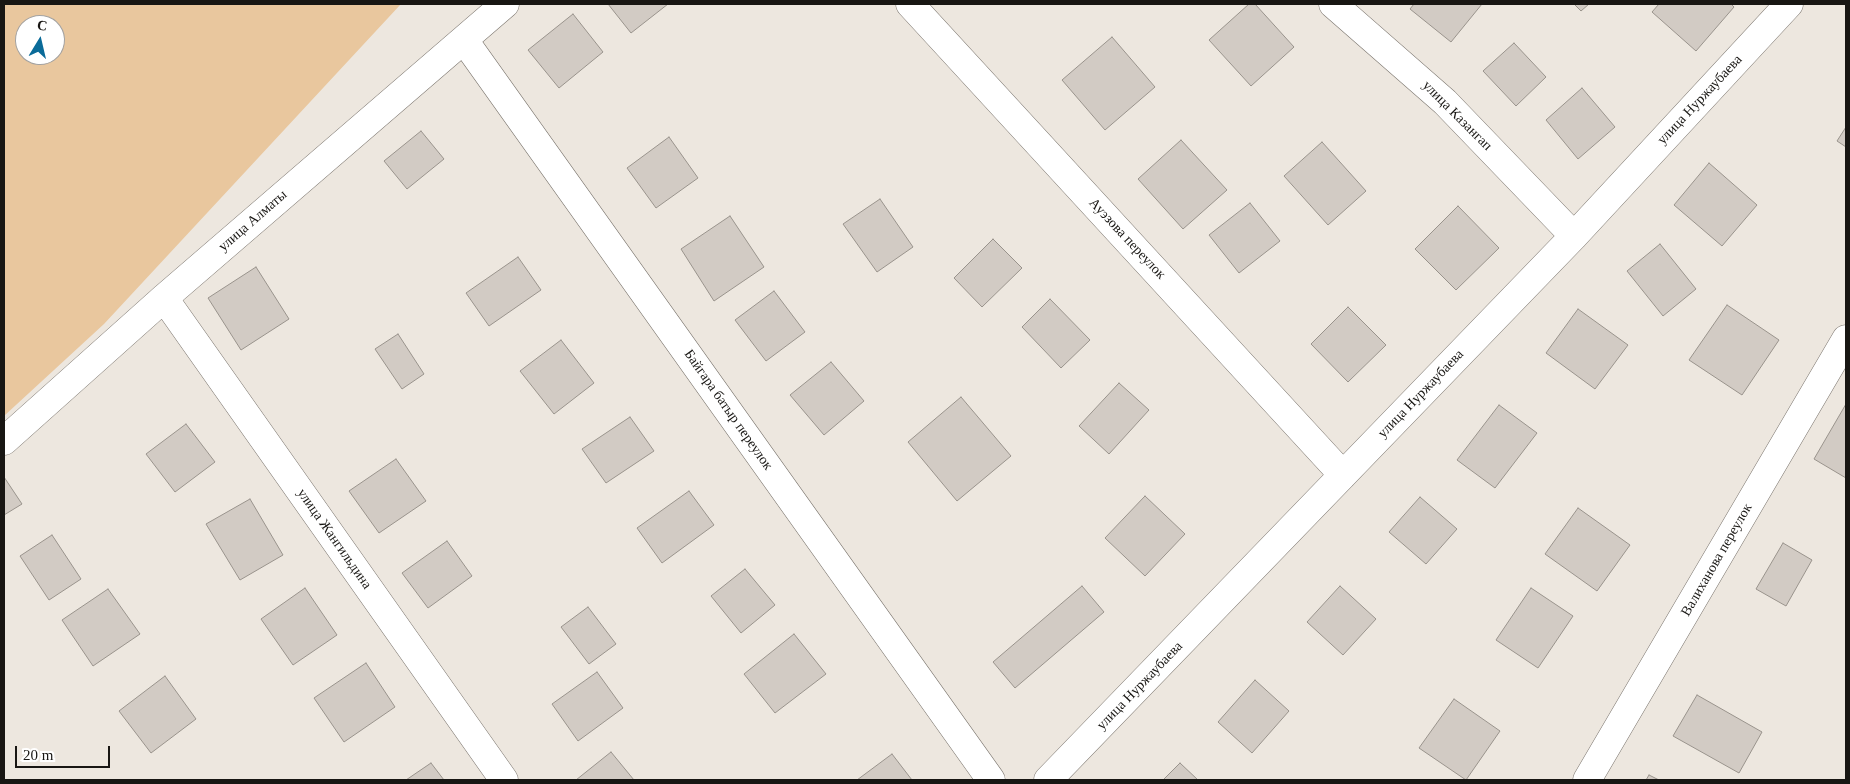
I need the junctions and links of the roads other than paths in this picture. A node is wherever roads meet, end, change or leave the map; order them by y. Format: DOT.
graph roads {
  1 [pos="505,4"];
  2 [pos="910,4"];
  3 [pos="1333,4"];
  4 [pos="1789,4"];
  5 [pos="464,40"];
  6 [pos="1574,236"];
  7 [pos="164,298"];
  8 [pos="1846,339"];
  9 [pos="4,441"];
  10 [pos="1343,475"];
  11 [pos="504,780"];
  12 [pos="991,780"];
  13 [pos="1048,780"];
  14 [pos="1587,780"];
  1 -- 5 [label="street, улица Алматы"];
  2 -- 10 [label="street, Ауэзова переулок"];
  3 -- 6 [label="street, улица Казангап"];
  4 -- 6 [label="street, улица Нуржаубаева"];
  5 -- 7 [label="street, улица Алматы"];
  5 -- 12 [label="street, Байгара батыр переулок"];
  6 -- 10 [label="street, улица Нуржаубаева"];
  7 -- 9 [label="street, улица Алматы"];
  7 -- 11 [label="street, улица Жангильдина"];
  8 -- 14 [label="street, Валиханова переулок"];
  10 -- 13 [label="street, улица Нуржаубаева"];
}
